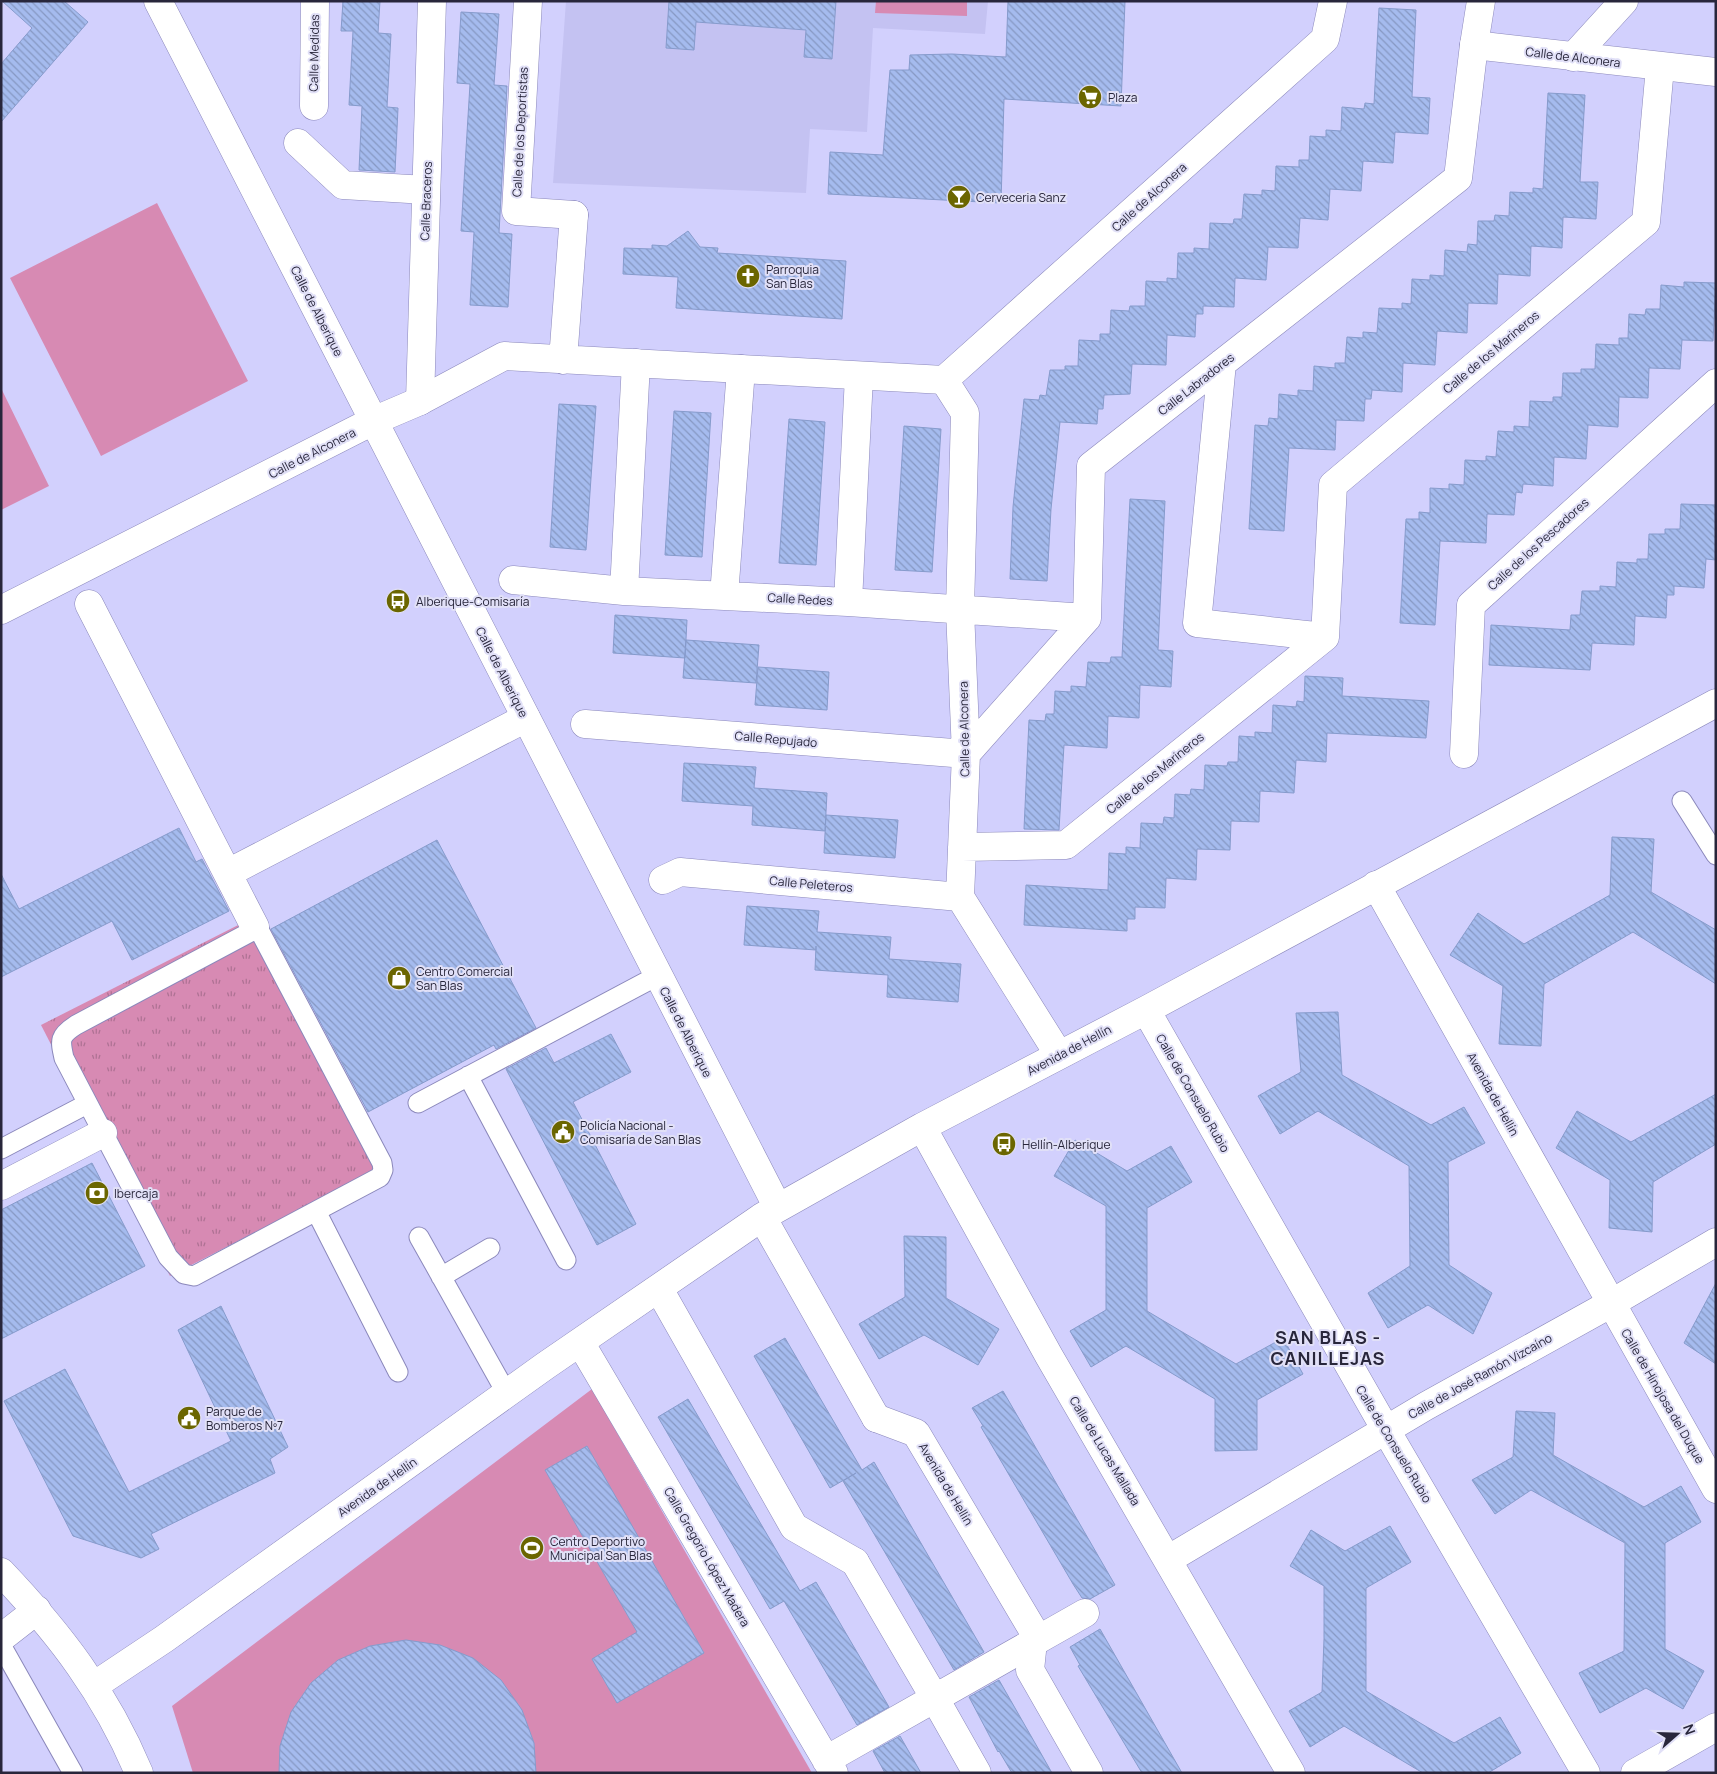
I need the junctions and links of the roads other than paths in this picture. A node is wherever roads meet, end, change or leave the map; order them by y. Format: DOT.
graph roads {
  1 [pos="158,1"];
  2 [pos="315,1"];
  3 [pos="432,1"];
  4 [pos="528,1"];
  5 [pos="1333,1"];
  6 [pos="1480,1"];
  7 [pos="1624,1"];
  8 [pos="1474,45"];
  9 [pos="1573,56"];
  10 [pos="1660,67"];
  11 [pos="1716,72"];
  12 [pos="314,106"];
  13 [pos="298,143"];
  14 [pos="426,190"];
  15 [pos="564,360"];
  16 [pos="1222,363"];
  17 [pos="636,364"];
  18 [pos="740,369"];
  19 [pos="859,376"];
  20 [pos="944,380"];
  21 [pos="1716,384"];
  22 [pos="420,400"];
  23 [pos="373,421"];
  24 [pos="513,580"];
  25 [pos="624,591"];
  26 [pos="724,596"];
  27 [pos="848,602"];
  28 [pos="89,604"];
  29 [pos="1,610"];
  30 [pos="960,610"];
  31 [pos="1087,618"];
  32 [pos="1325,636"];
  33 [pos="1714,707"];
  34 [pos="526,718"];
  35 [pos="585,724"];
  36 [pos="966,754"];
  37 [pos="1464,754"];
  38 [pos="1682,801"];
  39 [pos="962,846"];
  40 [pos="1716,855"];
  41 [pos="228,873"];
  42 [pos="663,880"];
  43 [pos="1376,885"];
  44 [pos="960,897"];
  45 [pos="255,927"];
  46 [pos="657,976"];
  47 [pos="1146,1010"];
  48 [pos="1058,1055"];
  49 [pos="468,1076"];
  50 [pos="418,1103"];
  51 [pos="87,1104"];
  52 [pos="922,1127"];
  53 [pos="103,1133"];
  54 [pos="1,1149"];
  55 [pos="1,1186"];
  56 [pos="316,1211"];
  57 [pos="770,1213"];
  58 [pos="419,1237"];
  59 [pos="1716,1242"];
  60 [pos="490,1248"];
  61 [pos="566,1260"];
  62 [pos="441,1277"];
  63 [pos="659,1289"];
  64 [pos="1610,1304"];
  65 [pos="580,1342"];
  66 [pos="398,1372"];
  67 [pos="507,1394"];
  68 [pos="1386,1430"];
  69 [pos="1716,1489"];
  70 [pos="1169,1559"];
  71 [pos="1,1572"];
  72 [pos="37,1610"];
  73 [pos="1085,1613"];
  74 [pos="1,1638"];
  75 [pos="1033,1643"];
  76 [pos="1,1645"];
  77 [pos="95,1685"];
  78 [pos="934,1697"];
  79 [pos="1716,1727"];
  80 [pos="830,1767"];
  81 [pos="73,1773"];
  82 [pos="139,1773"];
  83 [pos="977,1773"];
  84 [pos="1089,1773"];
  85 [pos="1291,1773"];
  86 [pos="1586,1773"];
  87 [pos="1635,1773"];
  1 -- 23 [label="street, Calle de Alberique"];
  2 -- 12 [label="street, Calle Medidas"];
  3 -- 14 [label="street, Calle Braceros"];
  4 -- 15 [label="street, Calle de los Deportistas"];
  5 -- 20 [label="street, Calle de Alconera"];
  6 -- 8 [label="street"];
  7 -- 9 [label="street"];
  8 -- 9 [label="street, Calle de Alconera"];
  8 -- 16 [label="street, Calle Labradores"];
  9 -- 10 [label="street, Calle de Alconera"];
  10 -- 11 [label="street, Calle de Alconera"];
  10 -- 32 [label="street, Calle de los Marineros"];
  13 -- 14 [label="street"];
  14 -- 22 [label="street, Calle Braceros"];
  15 -- 17 [label="street, Calle de Alconera"];
  15 -- 22 [label="street, Calle de Alconera"];
  16 -- 31 [label="street, Calle Labradores"];
  16 -- 32 [label="street"];
  17 -- 18 [label="street, Calle de Alconera"];
  17 -- 25 [label="street"];
  18 -- 19 [label="street, Calle de Alconera"];
  18 -- 26 [label="street"];
  19 -- 20 [label="street, Calle de Alconera"];
  19 -- 27 [label="street"];
  20 -- 30 [label="street, Calle de Alconera"];
  21 -- 37 [label="street, Calle de los Pescadores"];
  22 -- 23 [label="street, Calle de Alconera"];
  23 -- 29 [label="street, Calle de Alconera"];
  23 -- 34 [label="street, Calle de Alberique"];
  24 -- 25 [label="street, Calle Redes"];
  25 -- 26 [label="street, Calle Redes"];
  26 -- 27 [label="street, Calle Redes"];
  27 -- 30 [label="street, Calle Redes"];
  28 -- 41 [label="street"];
  30 -- 31 [label="street, Calle Redes"];
  30 -- 36 [label="street, Calle de Alconera"];
  31 -- 36 [label="street"];
  32 -- 39 [label="street, Calle de los Marineros"];
  33 -- 43 [label="street, Avenida de Hellín"];
  34 -- 41 [label="street"];
  34 -- 46 [label="street, Calle de Alberique"];
  35 -- 36 [label="street, Calle Repujado"];
  36 -- 39 [label="street, Calle de Alconera"];
  38 -- 40 [label="lane"];
  39 -- 44 [label="street, Calle de Alconera"];
  41 -- 45 [label="street"];
  42 -- 44 [label="street, Calle Peleteros"];
  43 -- 47 [label="street, Avenida de Hellín"];
  43 -- 64 [label="street, Avenida de Hellín"];
  44 -- 48 [label="street"];
  45 -- 51 [label="lane"];
  45 -- 56 [label="lane"];
  46 -- 49 [label="lane"];
  46 -- 57 [label="street, Calle de Alberique"];
  47 -- 48 [label="street, Avenida de Hellín"];
  47 -- 68 [label="street, Calle de Consuelo Rubio"];
  48 -- 52 [label="street, Avenida de Hellín"];
  49 -- 50 [label="lane"];
  49 -- 61 [label="lane"];
  51 -- 53 [label="lane"];
  51 -- 54 [label="lane"];
  52 -- 57 [label="street, Avenida de Hellín"];
  52 -- 70 [label="street, Calle de Lucas Mallada"];
  53 -- 55 [label="street"];
  53 -- 56 [label="lane"];
  56 -- 66 [label="lane"];
  57 -- 63 [label="street, Avenida de Hellín"];
  57 -- 75 [label="street, Avenida de Hellín"];
  58 -- 62 [label="lane"];
  59 -- 64 [label="street, Calle de José Ramón Vizcaíno"];
  60 -- 62 [label="lane"];
  62 -- 67 [label="lane"];
  63 -- 65 [label="street, Avenida de Hellín"];
  63 -- 78 [label="street"];
  64 -- 68 [label="street, Calle de José Ramón Vizcaíno"];
  64 -- 69 [label="street, Calle de Hinojosa del Duque"];
  65 -- 67 [label="street, Avenida de Hellín"];
  65 -- 80 [label="street, Calle Gregorio López Madera"];
  67 -- 77 [label="street, Avenida de Hellín"];
  68 -- 70 [label="street, Calle de José Ramón Vizcaíno"];
  68 -- 86 [label="street, Calle de Consuelo Rubio"];
  70 -- 85 [label="street, Calle de Lucas Mallada"];
  71 -- 72 [label="street"];
  72 -- 74 [label="street"];
  72 -- 77 [label="street"];
  73 -- 75 [label="street"];
  75 -- 78 [label="street"];
  75 -- 84 [label="street"];
  76 -- 81 [label="lane"];
  77 -- 82 [label="street"];
  78 -- 80 [label="street"];
  78 -- 83 [label="street"];
  79 -- 87 [label="street"];
}
